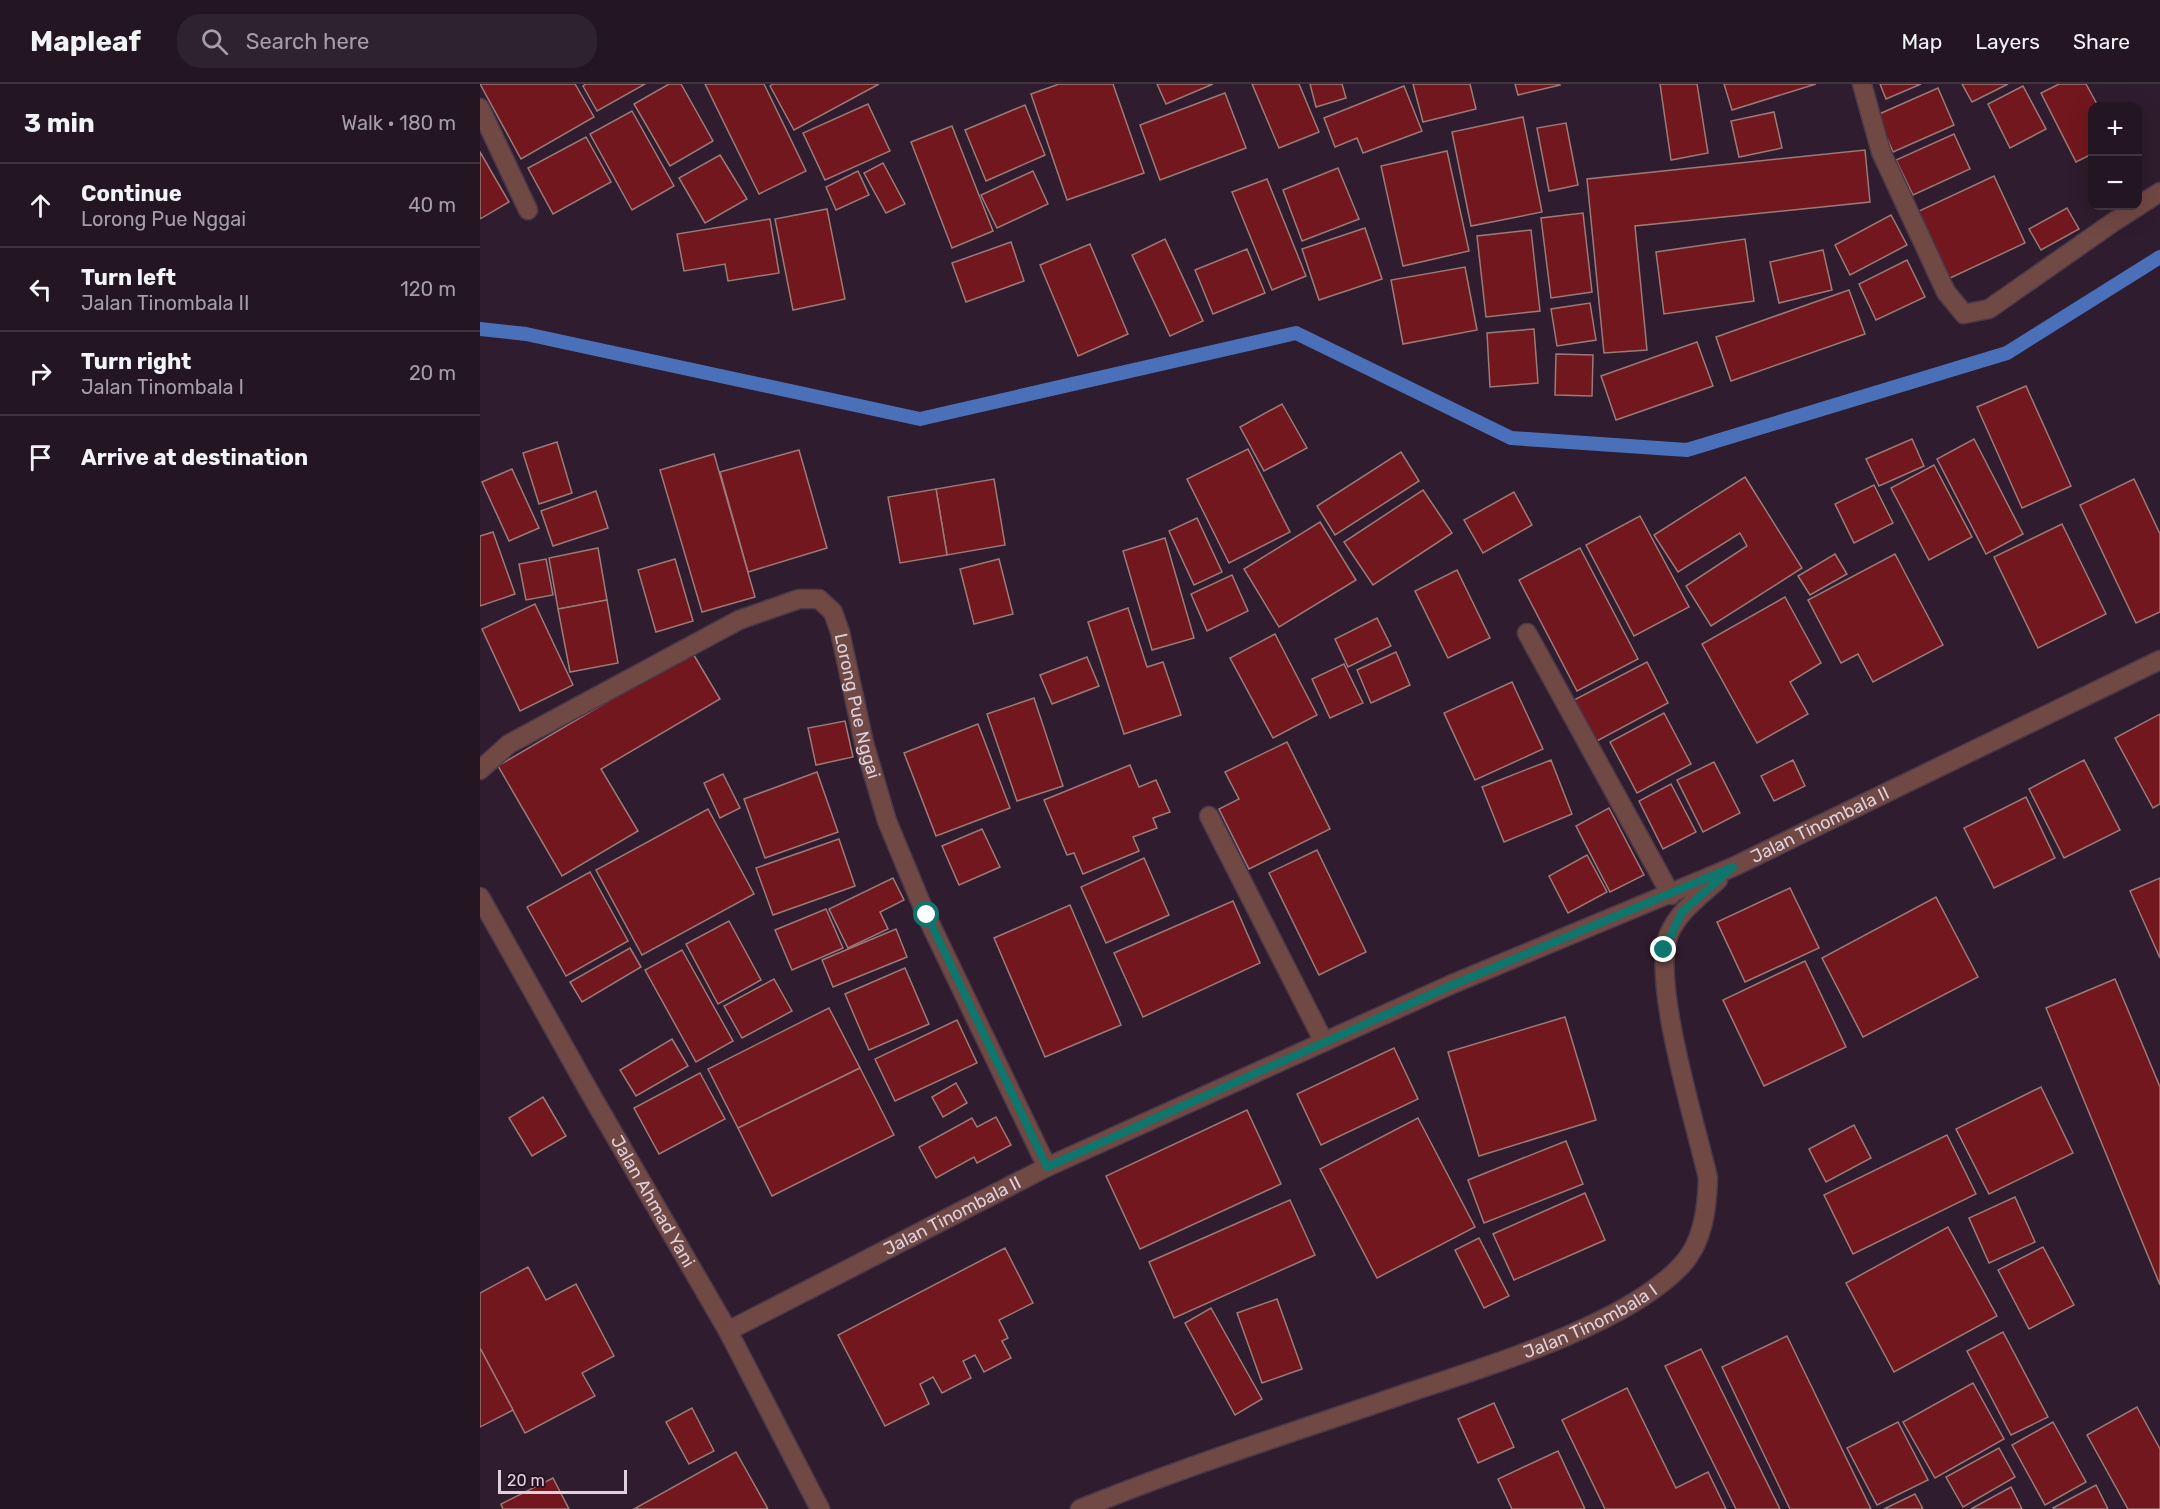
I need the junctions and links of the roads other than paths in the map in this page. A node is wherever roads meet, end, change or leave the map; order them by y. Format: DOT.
graph roads {
  1 [pos="1862,84"];
  2 [pos="480,108"];
  3 [pos="2160,192"];
  4 [pos="528,210"];
  5 [pos="1527,633"];
  6 [pos="2160,660"];
  7 [pos="480,770"];
  8 [pos="1209,816"];
  9 [pos="1733,867"];
  10 [pos="1671,895"];
  11 [pos="480,897"];
  12 [pos="1324,1042"];
  13 [pos="1047,1167"];
  14 [pos="728,1331"];
  15 [pos="820,1509"];
  16 [pos="1080,1509"];
  1 -- 3 [label="street"];
  2 -- 4 [label="street"];
  5 -- 10 [label="street"];
  6 -- 9 [label="street, Jalan Tinombala II"];
  7 -- 13 [label="street, Lorong Pue Nggai"];
  8 -- 12 [label="street"];
  9 -- 10 [label="street, Jalan Tinombala II"];
  9 -- 16 [label="street, Jalan Tinombala I"];
  10 -- 12 [label="street, Jalan Tinombala II"];
  11 -- 14 [label="street, Jalan Ahmad Yani"];
  12 -- 13 [label="street, Jalan Tinombala II"];
  13 -- 14 [label="street, Jalan Tinombala II"];
  14 -- 15 [label="street, Jalan Ahmad Yani"];
}
